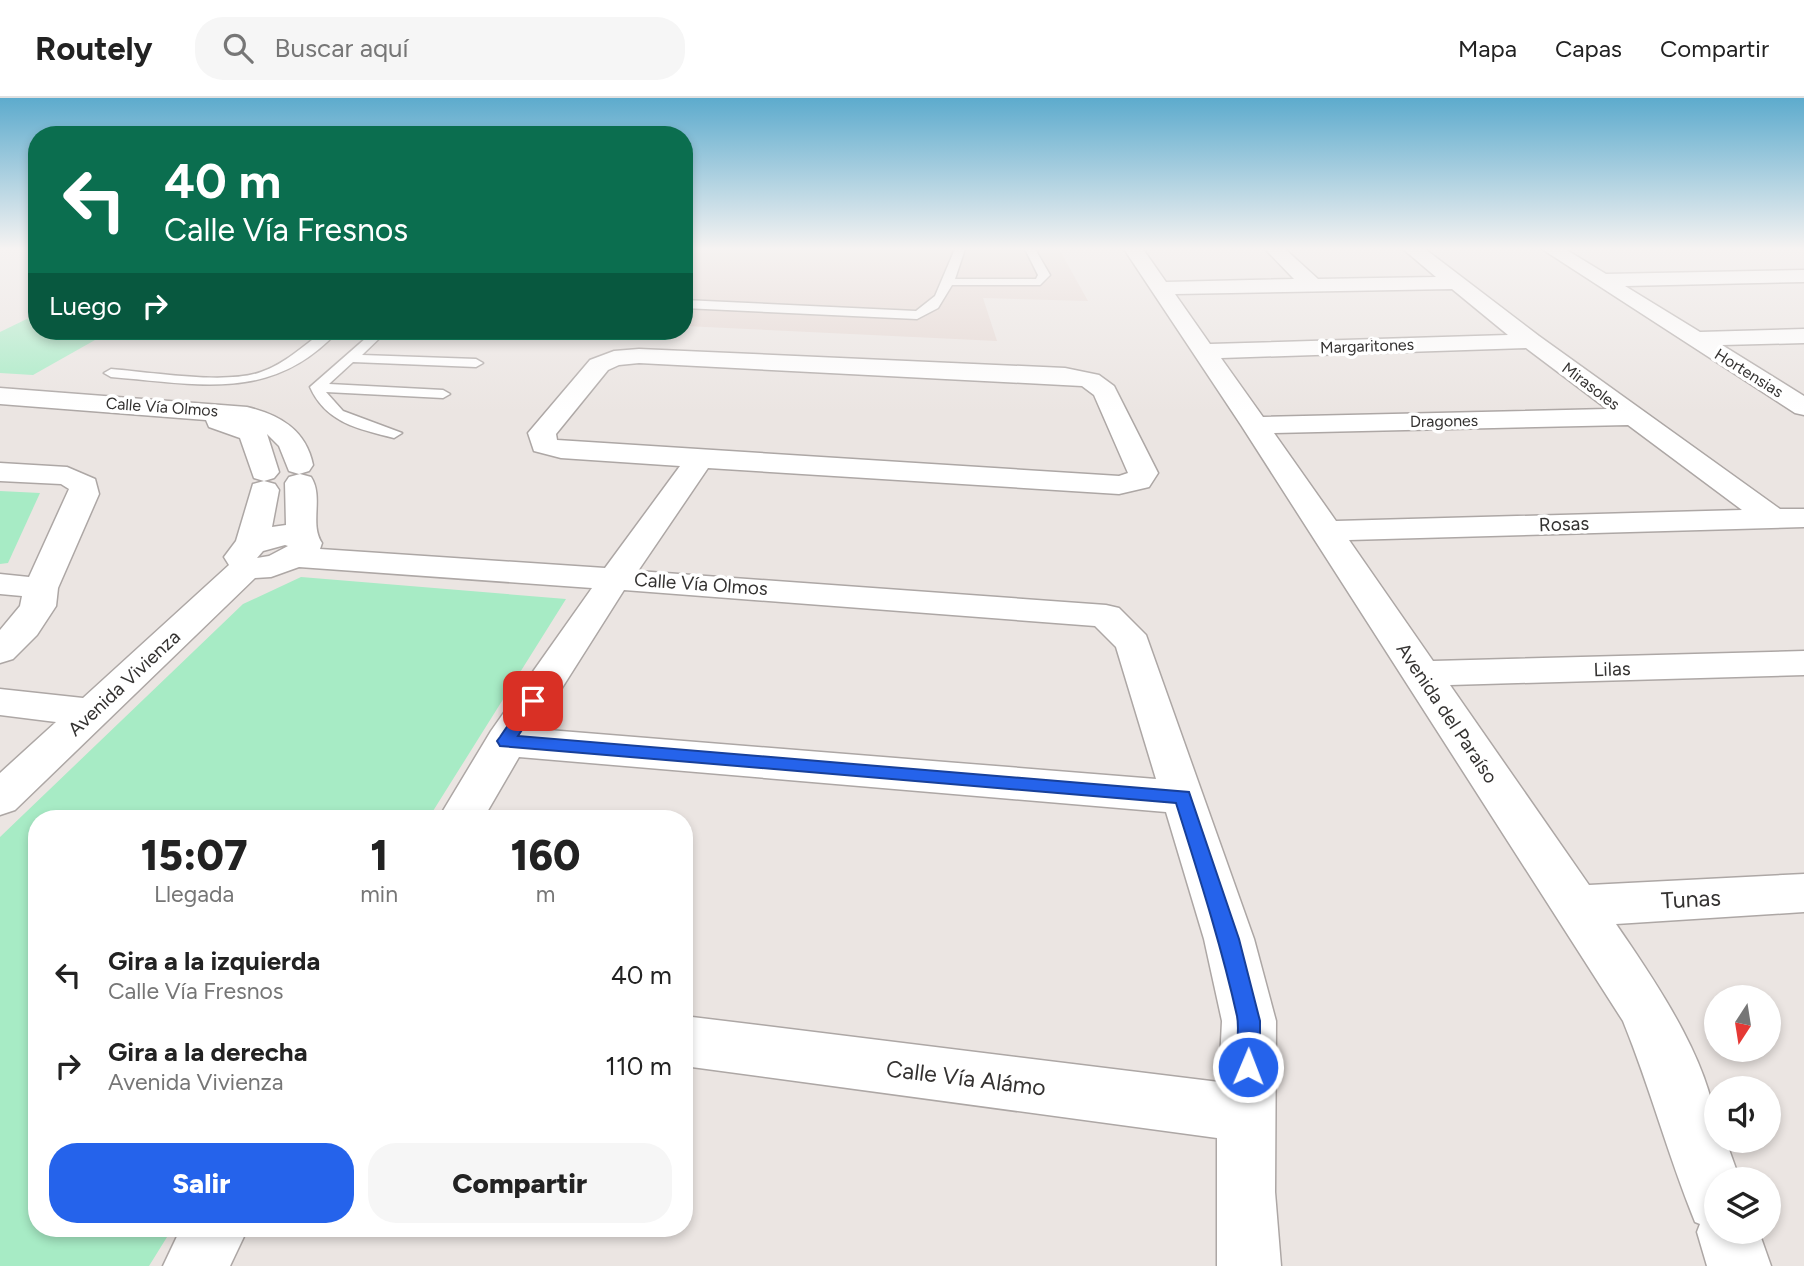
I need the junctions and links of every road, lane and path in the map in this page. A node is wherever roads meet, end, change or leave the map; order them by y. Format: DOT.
graph roads {
  1 [pos="694,304"];
  2 [pos="935,304"];
  3 [pos="1171,304"];
  4 [pos="1484,304"];
  5 [pos="1638,304"];
  6 [pos="1804,336"];
  7 [pos="1694,339"];
  8 [pos="319,340"];
  9 [pos="370,340"];
  10 [pos="1531,341"];
  11 [pos="1203,351"];
  12 [pos="348,358"];
  13 [pos="476,363"];
  14 [pos="111,373"];
  15 [pos="317,387"];
  16 [pos="443,394"];
  17 [pos="0,396"];
  18 [pos="0,407"];
  19 [pos="1804,407"];
  20 [pos="1632,416"];
  21 [pos="1255,425"];
  22 [pos="394,433"];
  23 [pos="698,461"];
  24 [pos="0,472"];
  25 [pos="300,474"];
  26 [pos="264,481"];
  27 [pos="1772,518"];
  28 [pos="1804,518"];
  29 [pos="1325,531"];
  30 [pos="299,547"];
  31 [pos="250,555"];
  32 [pos="614,578"];
  33 [pos="0,584"];
  34 [pos="41,588"];
  35 [pos="0,651"];
  36 [pos="1804,663"];
  37 [pos="1419,674"];
  38 [pos="0,702"];
  39 [pos="91,713"];
  40 [pos="506,741"];
  41 [pos="1183,797"];
  42 [pos="0,799"];
  43 [pos="465,810"];
  44 [pos="1804,893"];
  45 [pos="1578,906"];
  46 [pos="693,1042"];
  47 [pos="1247,1114"];
  48 [pos="1706,1167"];
  49 [pos="212,1237"];
  50 [pos="1732,1244"];
  51 [pos="195,1266"];
  52 [pos="1250,1266"];
  53 [pos="1739,1266"];
  1 -- 2 [label="lane"];
  3 -- 11 [label="street, Avenida del Paraíso"];
  4 -- 10 [label="street, Mirasoles"];
  5 -- 7 [label="street, Hortensias"];
  6 -- 7 [label="street"];
  7 -- 19 [label="street, Hortensias"];
  8 -- 14 [label="lane"];
  9 -- 12 [label="lane"];
  10 -- 11 [label="street, Margaritones"];
  10 -- 20 [label="street, Mirasoles"];
  11 -- 21 [label="street, Avenida del Paraíso"];
  12 -- 13 [label="lane"];
  12 -- 15 [label="lane"];
  15 -- 16 [label="lane"];
  15 -- 22 [label="lane"];
  17 -- 25 [label="street, Calle Vía Olmos"];
  18 -- 26 [label="street, Calle Vía Olmos"];
  20 -- 21 [label="street, Dragones"];
  20 -- 27 [label="street, Mirasoles"];
  21 -- 29 [label="street, Avenida del Paraíso"];
  23 -- 23 [label="street"];
  23 -- 32 [label="street"];
  24 -- 34 [label="street"];
  25 -- 26 [label="street"];
  25 -- 30 [label="street, Calle Vía Olmos"];
  26 -- 31 [label="street, Calle Vía Olmos"];
  27 -- 28 [label="street, Rosas"];
  27 -- 29 [label="street, Rosas"];
  29 -- 37 [label="street, Avenida del Paraíso"];
  30 -- 31 [label="street"];
  30 -- 32 [label="street, Calle Vía Olmos"];
  31 -- 39 [label="street, Avenida Vivienza"];
  32 -- 40 [label="street"];
  32 -- 41 [label="street, Calle Vía Olmos"];
  33 -- 34 [label="street"];
  34 -- 35 [label="street"];
  36 -- 37 [label="street, Lilas"];
  37 -- 45 [label="street, Avenida del Paraíso"];
  38 -- 39 [label="street"];
  39 -- 42 [label="street, Avenida Vivienza"];
  40 -- 41 [label="street"];
  40 -- 43 [label="street"];
  41 -- 47 [label="street"];
  44 -- 45 [label="street, Tunas"];
  45 -- 48 [label="street, Avenida del Paraíso"];
  46 -- 47 [label="street, Calle Vía Alámo"];
  47 -- 52 [label="street"];
  49 -- 51 [label="street"];
  50 -- 53 [label="street"];
}
